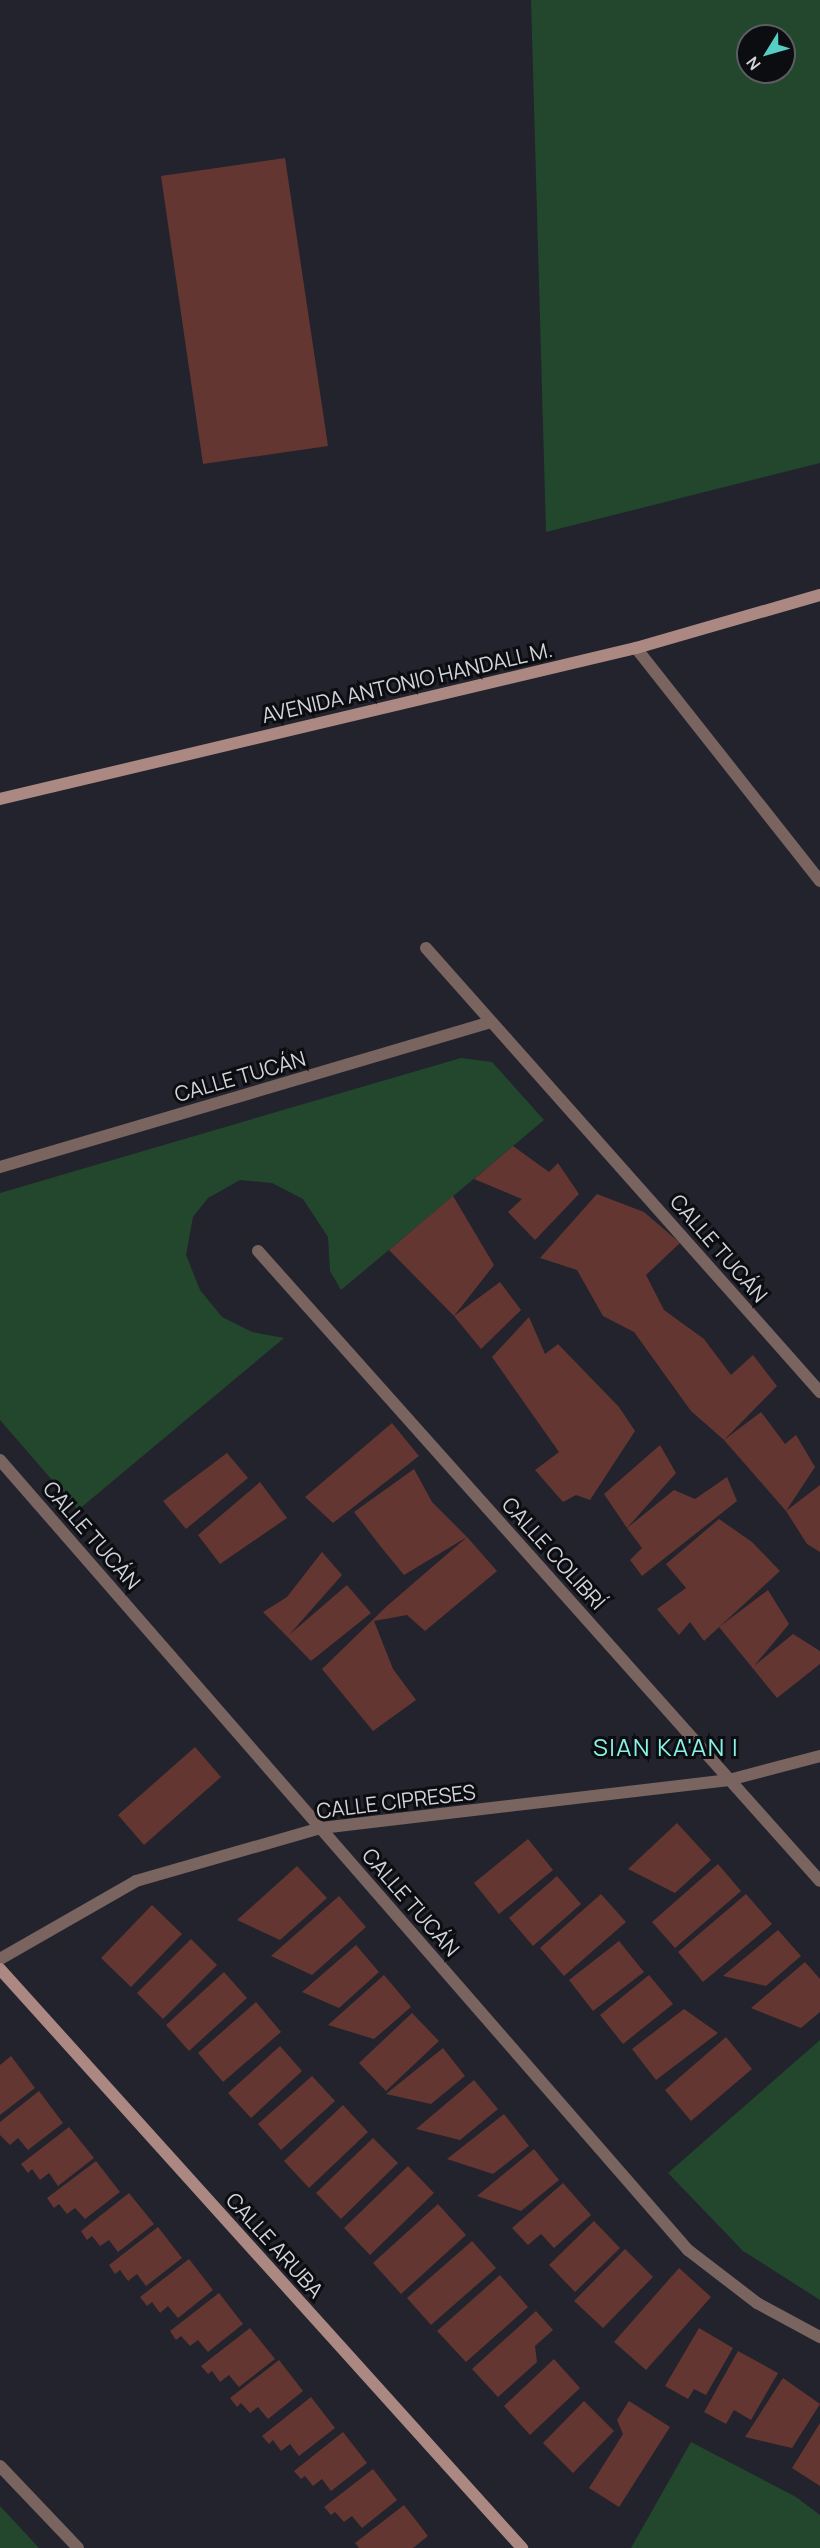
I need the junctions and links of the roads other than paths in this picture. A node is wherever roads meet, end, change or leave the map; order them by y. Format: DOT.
graph roads {
  1 [pos="820,595"];
  2 [pos="636,648"];
  3 [pos="0,799"];
  4 [pos="820,881"];
  5 [pos="426,948"];
  6 [pos="491,1022"];
  7 [pos="0,1167"];
  8 [pos="258,1251"];
  9 [pos="820,1392"];
  10 [pos="0,1460"];
  11 [pos="820,1756"];
  12 [pos="729,1780"];
  13 [pos="321,1828"];
  14 [pos="820,1881"];
  15 [pos="0,1959"];
  16 [pos="0,1969"];
  17 [pos="820,2337"];
  18 [pos="0,2466"];
  19 [pos="78,2548"];
  20 [pos="522,2548"];
  1 -- 2 [label="street, AVENIDA ANTONIO HANDALL M."];
  2 -- 3 [label="street, AVENIDA ANTONIO HANDALL M."];
  2 -- 4 [label="street"];
  5 -- 6 [label="street, CALLE TUCÁN"];
  6 -- 7 [label="street, CALLE TUCÁN"];
  6 -- 9 [label="street, CALLE TUCÁN"];
  8 -- 12 [label="street, CALLE COLIBRÍ"];
  10 -- 13 [label="street, CALLE TUCÁN"];
  11 -- 12 [label="street, CALLE CIPRESES"];
  12 -- 13 [label="street, CALLE CIPRESES"];
  12 -- 14 [label="street, CALLE COLIBRÍ"];
  13 -- 15 [label="street, CALLE CIPRESES"];
  13 -- 17 [label="street, CALLE TUCÁN"];
  16 -- 20 [label="street, CALLE ARUBA"];
  18 -- 19 [label="street"];
}
